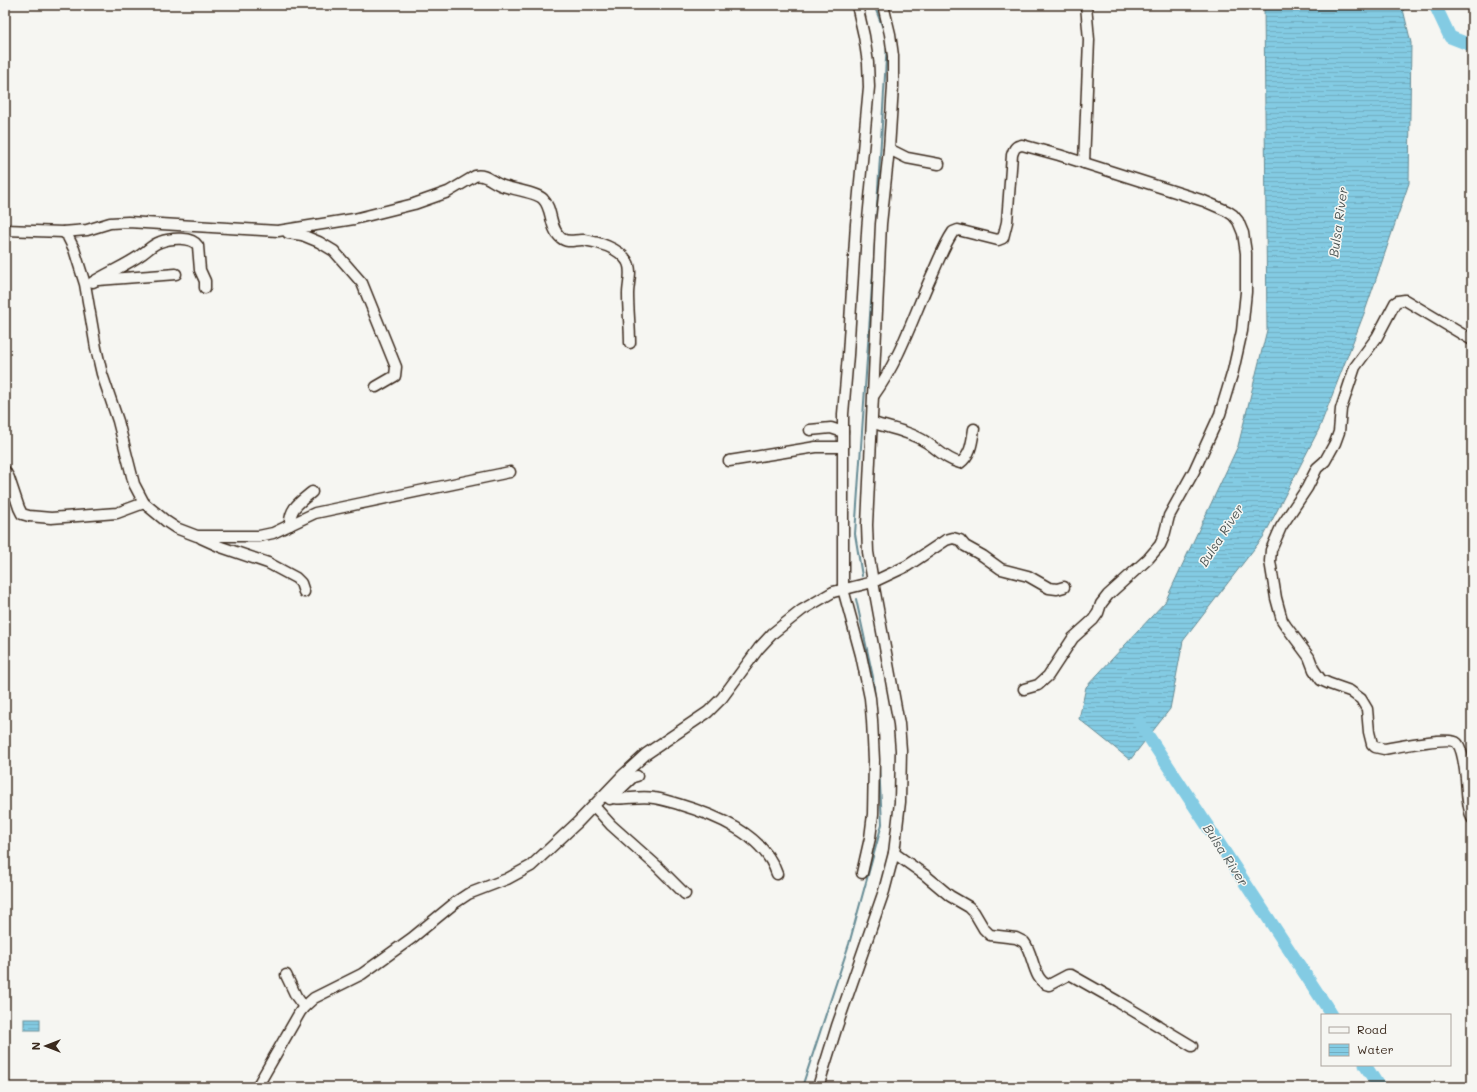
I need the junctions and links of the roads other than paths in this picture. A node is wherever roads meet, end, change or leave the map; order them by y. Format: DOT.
graph roads {
  1 [pos="857,5"];
  2 [pos="883,5"];
  3 [pos="1086,5"];
  4 [pos="889,150"];
  5 [pos="1084,163"];
  6 [pos="939,164"];
  7 [pos="5,230"];
  8 [pos="278,231"];
  9 [pos="63,232"];
  10 [pos="176,274"];
  11 [pos="89,283"];
  12 [pos="205,288"];
  13 [pos="1472,340"];
  14 [pos="630,343"];
  15 [pos="376,387"];
  16 [pos="874,395"];
  17 [pos="872,423"];
  18 [pos="810,430"];
  19 [pos="974,430"];
  20 [pos="843,432"];
  21 [pos="843,447"];
  22 [pos="729,461"];
  23 [pos="5,471"];
  24 [pos="510,472"];
  25 [pos="312,492"];
  26 [pos="144,503"];
  27 [pos="290,525"];
  28 [pos="197,536"];
  29 [pos="872,582"];
  30 [pos="1064,587"];
  31 [pos="843,589"];
  32 [pos="304,592"];
  33 [pos="1024,689"];
  34 [pos="637,776"];
  35 [pos="606,798"];
  36 [pos="594,806"];
  37 [pos="1472,818"];
  38 [pos="894,853"];
  39 [pos="862,873"];
  40 [pos="777,874"];
  41 [pos="685,894"];
  42 [pos="286,975"];
  43 [pos="304,1007"];
  44 [pos="1192,1046"];
  45 [pos="257,1087"];
  46 [pos="818,1087"];
  1 -- 20 [label="street"];
  2 -- 4 [label="street"];
  3 -- 5 [label="street"];
  4 -- 6 [label="street"];
  4 -- 16 [label="street"];
  5 -- 16 [label="street"];
  5 -- 33 [label="street"];
  7 -- 9 [label="street"];
  8 -- 9 [label="street"];
  8 -- 14 [label="street"];
  8 -- 15 [label="street"];
  9 -- 11 [label="street"];
  10 -- 11 [label="street"];
  11 -- 12 [label="street"];
  11 -- 26 [label="street"];
  13 -- 37 [label="street"];
  16 -- 17 [label="street"];
  17 -- 19 [label="street"];
  17 -- 29 [label="street"];
  18 -- 20 [label="street"];
  20 -- 21 [label="street"];
  21 -- 22 [label="street"];
  21 -- 31 [label="street"];
  23 -- 26 [label="street"];
  24 -- 27 [label="street"];
  25 -- 27 [label="street"];
  26 -- 28 [label="street"];
  27 -- 28 [label="street"];
  28 -- 32 [label="street"];
  29 -- 30 [label="street"];
  29 -- 31 [label="street"];
  29 -- 38 [label="street"];
  31 -- 35 [label="street"];
  31 -- 39 [label="street"];
  34 -- 35 [label="street"];
  35 -- 36 [label="street"];
  35 -- 40 [label="street"];
  36 -- 41 [label="street"];
  36 -- 43 [label="street"];
  38 -- 44 [label="street"];
  38 -- 46 [label="street"];
  42 -- 43 [label="street"];
  43 -- 45 [label="street"];
}
